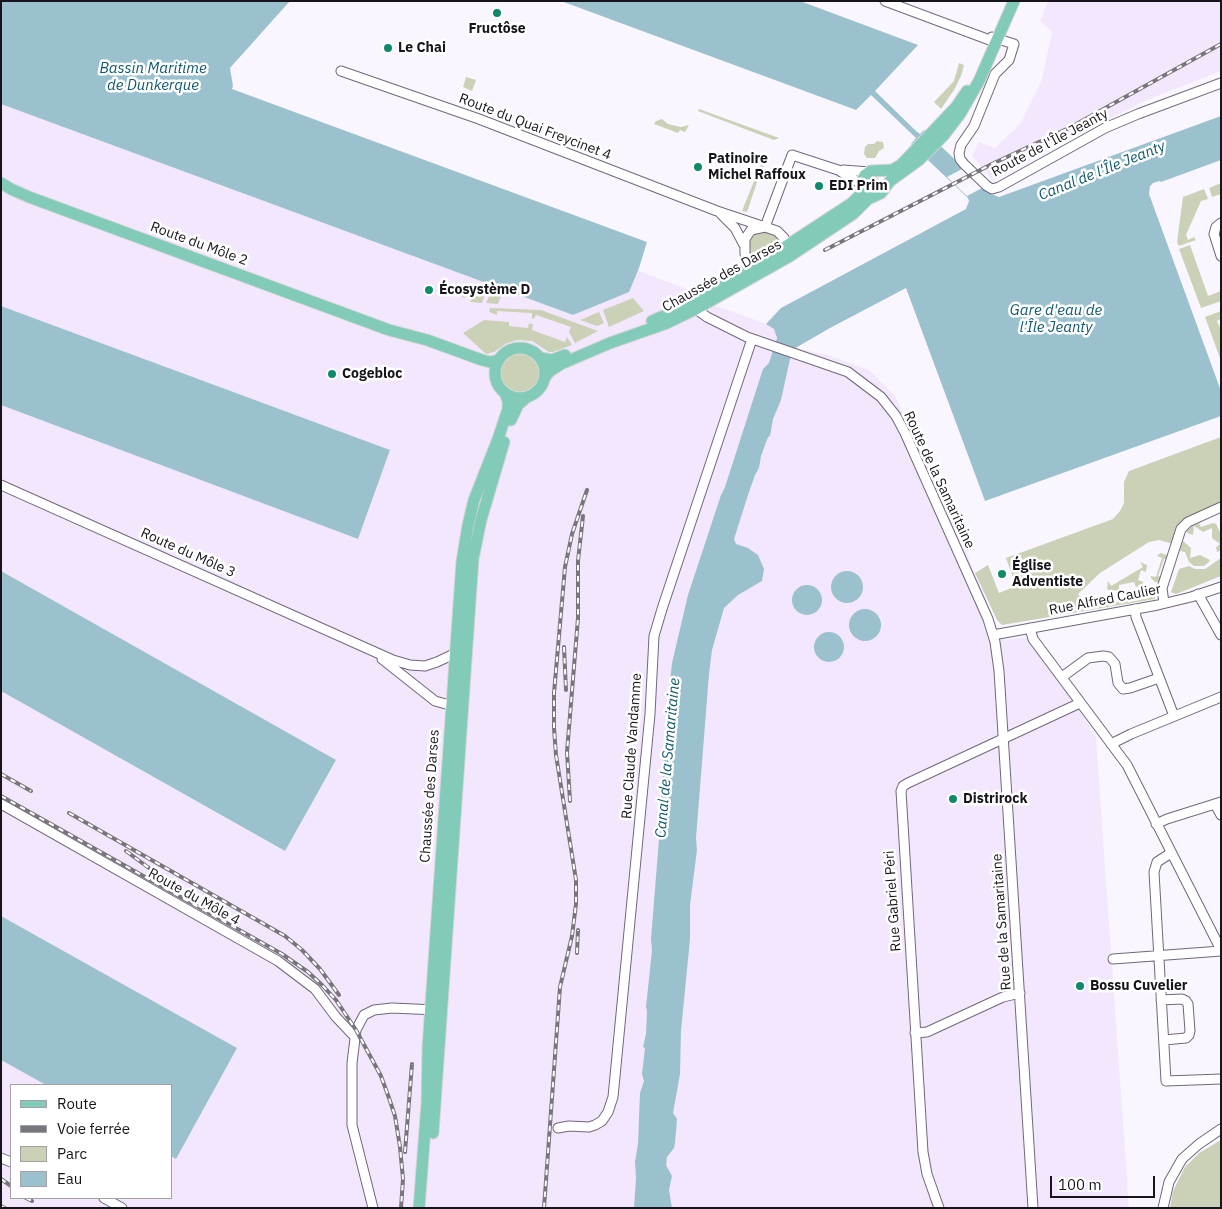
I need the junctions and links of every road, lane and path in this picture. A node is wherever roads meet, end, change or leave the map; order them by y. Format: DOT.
graph roads {
  1 [pos="885,1"];
  2 [pos="1014,1"];
  3 [pos="994,40"];
  4 [pos="341,71"];
  5 [pos="1221,84"];
  6 [pos="915,157"];
  7 [pos="838,170"];
  8 [pos="873,172"];
  9 [pos="1,183"];
  10 [pos="862,186"];
  11 [pos="880,191"];
  12 [pos="717,211"];
  13 [pos="1221,223"];
  14 [pos="765,227"];
  15 [pos="777,231"];
  16 [pos="805,235"];
  17 [pos="786,246"];
  18 [pos="745,249"];
  19 [pos="1221,256"];
  20 [pos="781,262"];
  21 [pos="757,270"];
  22 [pos="729,284"];
  23 [pos="693,306"];
  24 [pos="388,330"];
  25 [pos="752,339"];
  26 [pos="541,358"];
  27 [pos="499,360"];
  28 [pos="545,377"];
  29 [pos="497,383"];
  30 [pos="505,393"];
  31 [pos="526,397"];
  32 [pos="1,485"];
  33 [pos="1221,507"];
  34 [pos="1221,587"];
  35 [pos="1198,594"];
  36 [pos="1164,603"];
  37 [pos="1135,609"];
  38 [pos="1030,628"];
  39 [pos="993,635"];
  40 [pos="1221,635"];
  41 [pos="363,646"];
  42 [pos="456,653"];
  43 [pos="1062,678"];
  44 [pos="1159,678"];
  45 [pos="1221,697"];
  46 [pos="458,703"];
  47 [pos="1080,703"];
  48 [pos="1174,716"];
  49 [pos="1004,739"];
  50 [pos="1112,744"];
  51 [pos="1218,803"];
  52 [pos="1,804"];
  53 [pos="1221,815"];
  54 [pos="1156,824"];
  55 [pos="1171,853"];
  56 [pos="1221,951"];
  57 [pos="1158,956"];
  58 [pos="1113,959"];
  59 [pos="1020,993"];
  60 [pos="1161,1000"];
  61 [pos="436,1010"];
  62 [pos="915,1033"];
  63 [pos="354,1036"];
  64 [pos="1164,1040"];
  65 [pos="1221,1079"];
  66 [pos="558,1128"];
  67 [pos="1221,1129"];
  68 [pos="106,1199"];
  69 [pos="122,1208"];
  70 [pos="373,1208"];
  71 [pos="419,1208"];
  72 [pos="427,1208"];
  73 [pos="939,1208"];
  74 [pos="1034,1208"];
  75 [pos="1163,1208"];
  1 -- 3 [label="street"];
  2 -- 3 [label="main road, Chaussée des Darses"];
  3 -- 5 [label="street, Route de l'Île Jeanty"];
  3 -- 6 [label="main road, Chaussée des Darses"];
  4 -- 12 [label="street, Route du Quai Freycinet 4"];
  6 -- 8 [label="main road, Chaussée des Darses"];
  6 -- 11 [label="main road, Chaussée des Darses"];
  7 -- 8 [label="street"];
  7 -- 10 [label="street"];
  7 -- 14 [label="street"];
  8 -- 10 [label="main road"];
  8 -- 11 [label="main road"];
  9 -- 24 [label="main road, Route du Môle 2"];
  10 -- 11 [label="main road"];
  10 -- 16 [label="main road, Chaussée des Darses"];
  11 -- 20 [label="main road, Chaussée des Darses"];
  12 -- 14 [label="street, Route du Quai Freycinet 4"];
  12 -- 18 [label="street, Route du Quai Freycinet 4"];
  13 -- 19 [label="street"];
  14 -- 15 [label="street"];
  14 -- 18 [label="street"];
  15 -- 16 [label="street"];
  15 -- 17 [label="street"];
  16 -- 17 [label="main road, Chaussée des Darses"];
  17 -- 20 [label="street"];
  17 -- 21 [label="main road, Chaussée des Darses"];
  18 -- 21 [label="street"];
  18 -- 22 [label="street"];
  20 -- 21 [label="main road, Chaussée des Darses"];
  21 -- 22 [label="main road, Chaussée des Darses"];
  22 -- 23 [label="main road, Chaussée des Darses"];
  23 -- 25 [label="street"];
  23 -- 26 [label="main road, Chaussée des Darses"];
  23 -- 28 [label="main road, Chaussée des Darses"];
  24 -- 27 [label="main road, Route du Môle 2"];
  24 -- 29 [label="main road, Route du Môle 2"];
  25 -- 39 [label="street, Route de la Samaritaine"];
  25 -- 66 [label="street, Rue Claude Vandamme"];
  26 -- 27 [label="main road"];
  26 -- 28 [label="main road"];
  27 -- 29 [label="main road"];
  28 -- 31 [label="main road"];
  29 -- 30 [label="main road"];
  30 -- 31 [label="main road"];
  30 -- 42 [label="main road, Chaussée des Darses"];
  31 -- 46 [label="main road, Chaussée des Darses"];
  32 -- 41 [label="street, Route du Môle 3"];
  33 -- 36 [label="street"];
  34 -- 35 [label="street, Rue Alfred Caulier"];
  35 -- 36 [label="street, Rue Alfred Caulier"];
  35 -- 40 [label="street"];
  36 -- 37 [label="street, Rue Alfred Caulier"];
  37 -- 38 [label="street, Rue Alfred Caulier"];
  37 -- 44 [label="street"];
  38 -- 39 [label="street, Rue Alfred Caulier"];
  38 -- 43 [label="street"];
  39 -- 49 [label="street, Rue de la Samaritaine"];
  41 -- 42 [label="street, Route du Môle 3"];
  41 -- 46 [label="street, Route du Môle 3"];
  42 -- 46 [label="main road, Chaussée des Darses"];
  43 -- 44 [label="street"];
  43 -- 47 [label="street"];
  44 -- 48 [label="street"];
  45 -- 48 [label="street"];
  46 -- 61 [label="main road, Chaussée des Darses"];
  47 -- 49 [label="street, Rue Gabriel Péri"];
  47 -- 50 [label="street"];
  48 -- 50 [label="street"];
  49 -- 59 [label="street, Rue de la Samaritaine"];
  49 -- 62 [label="street, Rue Gabriel Péri"];
  50 -- 54 [label="street"];
  51 -- 53 [label="street"];
  51 -- 54 [label="street"];
  52 -- 63 [label="street, Route du Môle 4"];
  54 -- 55 [label="street"];
  55 -- 56 [label="street"];
  55 -- 57 [label="street"];
  56 -- 57 [label="street"];
  57 -- 58 [label="street"];
  57 -- 60 [label="street"];
  59 -- 62 [label="street"];
  59 -- 74 [label="street, Rue de la Samaritaine"];
  60 -- 64 [label="street"];
  60 -- 64 [label="street"];
  61 -- 63 [label="street"];
  61 -- 71 [label="main road, Chaussée des Darses"];
  61 -- 72 [label="main road, Chaussée des Darses"];
  62 -- 73 [label="street, Rue Gabriel Péri"];
  63 -- 70 [label="street"];
  64 -- 65 [label="street"];
  67 -- 75 [label="street"];
  68 -- 69 [label="street"];
}
